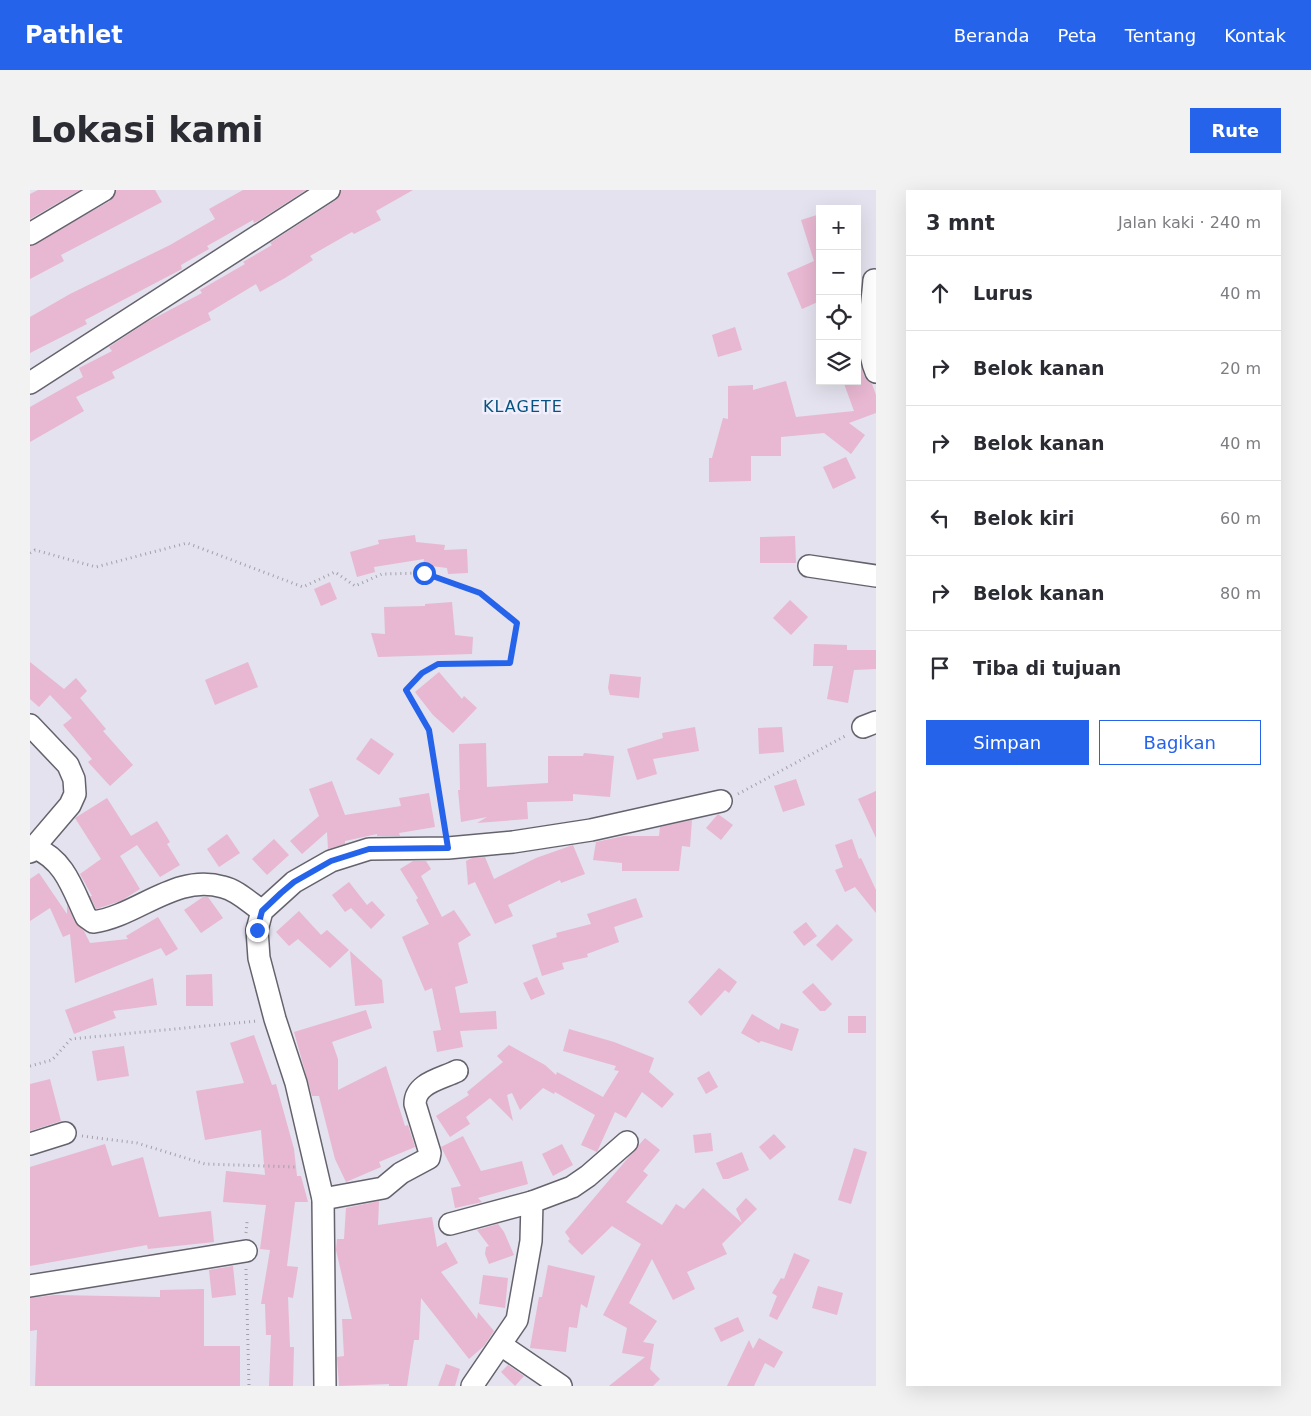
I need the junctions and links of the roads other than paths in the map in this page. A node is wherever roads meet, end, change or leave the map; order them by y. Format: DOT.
graph roads {
  1 [pos="104,190"];
  2 [pos="329,190"];
  3 [pos="30,234"];
  4 [pos="874,280"];
  5 [pos="876,372"];
  6 [pos="30,383"];
  7 [pos="809,566"];
  8 [pos="876,576"];
  9 [pos="30,724"];
  10 [pos="721,801"];
  11 [pos="33,850"];
  12 [pos="262,911"];
  13 [pos="457,1072"];
  14 [pos="65,1133"];
  15 [pos="627,1142"];
  16 [pos="30,1144"];
  17 [pos="322,1199"];
  18 [pos="532,1202"];
  19 [pos="450,1224"];
  20 [pos="246,1251"];
  21 [pos="30,1286"];
  22 [pos="501,1345"];
  23 [pos="325,1386"];
  24 [pos="472,1386"];
  25 [pos="561,1386"];
  1 -- 3 [label="street"];
  2 -- 6 [label="street"];
  4 -- 5 [label="street"];
  7 -- 8 [label="street"];
  9 -- 11 [label="street"];
  10 -- 12 [label="street"];
  11 -- 12 [label="street"];
  12 -- 17 [label="street"];
  13 -- 17 [label="street"];
  14 -- 16 [label="street"];
  15 -- 18 [label="street"];
  17 -- 23 [label="street"];
  18 -- 19 [label="street"];
  18 -- 22 [label="street"];
  20 -- 21 [label="street"];
  22 -- 24 [label="street"];
  22 -- 25 [label="street"];
}
